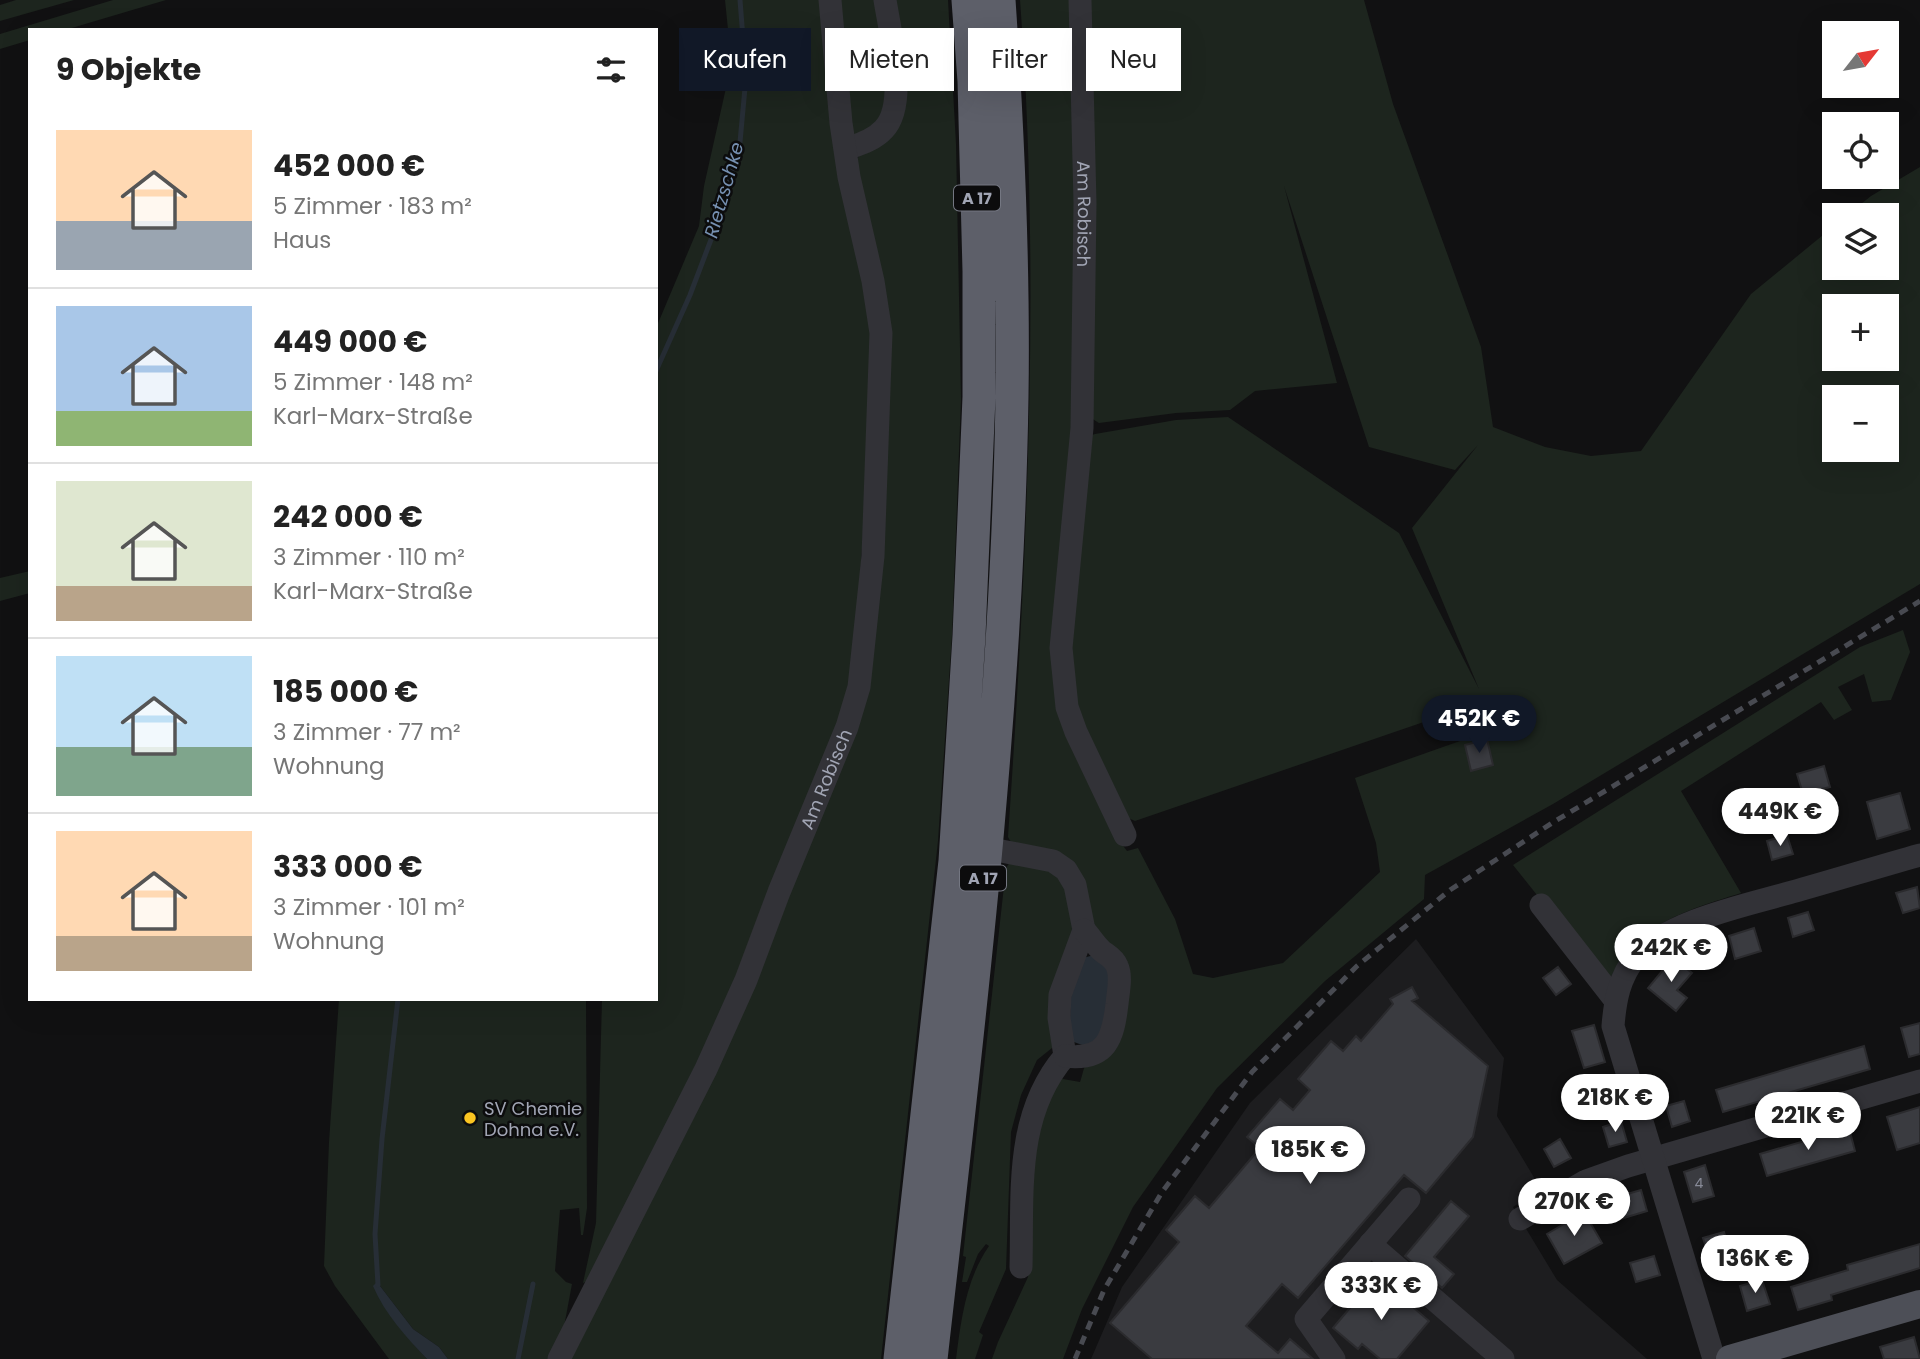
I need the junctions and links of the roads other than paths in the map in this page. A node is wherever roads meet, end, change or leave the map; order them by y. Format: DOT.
graph roads {
  1 [pos="830,0"];
  2 [pos="885,0"];
  3 [pos="968,0"];
  4 [pos="999,0"];
  5 [pos="1080,0"];
  6 [pos="846,149"];
  7 [pos="1125,835"];
  8 [pos="986,848"];
  9 [pos="1920,855"];
  10 [pos="1541,905"];
  11 [pos="1084,930"];
  12 [pos="1615,1000"];
  13 [pos="1065,1056"];
  14 [pos="1920,1081"];
  15 [pos="1653,1159"];
  16 [pos="1409,1199"];
  17 [pos="1520,1219"];
  18 [pos="1370,1244"];
  19 [pos="1021,1268"];
  20 [pos="1920,1304"];
  21 [pos="559,1359"];
  22 [pos="900,1359"];
  23 [pos="931,1359"];
  24 [pos="1334,1359"];
  25 [pos="1503,1359"];
  26 [pos="1714,1359"];
  27 [pos="1730,1359"];
  1 -- 6 [label="street, Am Robisch"];
  2 -- 6 [label="street"];
  3 -- 22 [label="highway, A 17"];
  4 -- 8 [label="highway, A 17"];
  5 -- 7 [label="street, Am Robisch"];
  6 -- 21 [label="street, Am Robisch"];
  8 -- 11 [label="street"];
  8 -- 23 [label="highway, A 17"];
  9 -- 12 [label="street"];
  10 -- 12 [label="street"];
  11 -- 13 [label="street"];
  11 -- 13 [label="street"];
  12 -- 15 [label="street"];
  13 -- 19 [label="street"];
  14 -- 15 [label="street"];
  15 -- 17 [label="street"];
  15 -- 26 [label="street"];
  16 -- 18 [label="street"];
  18 -- 24 [label="street"];
  18 -- 25 [label="street"];
  20 -- 27 [label="main road"];
}
